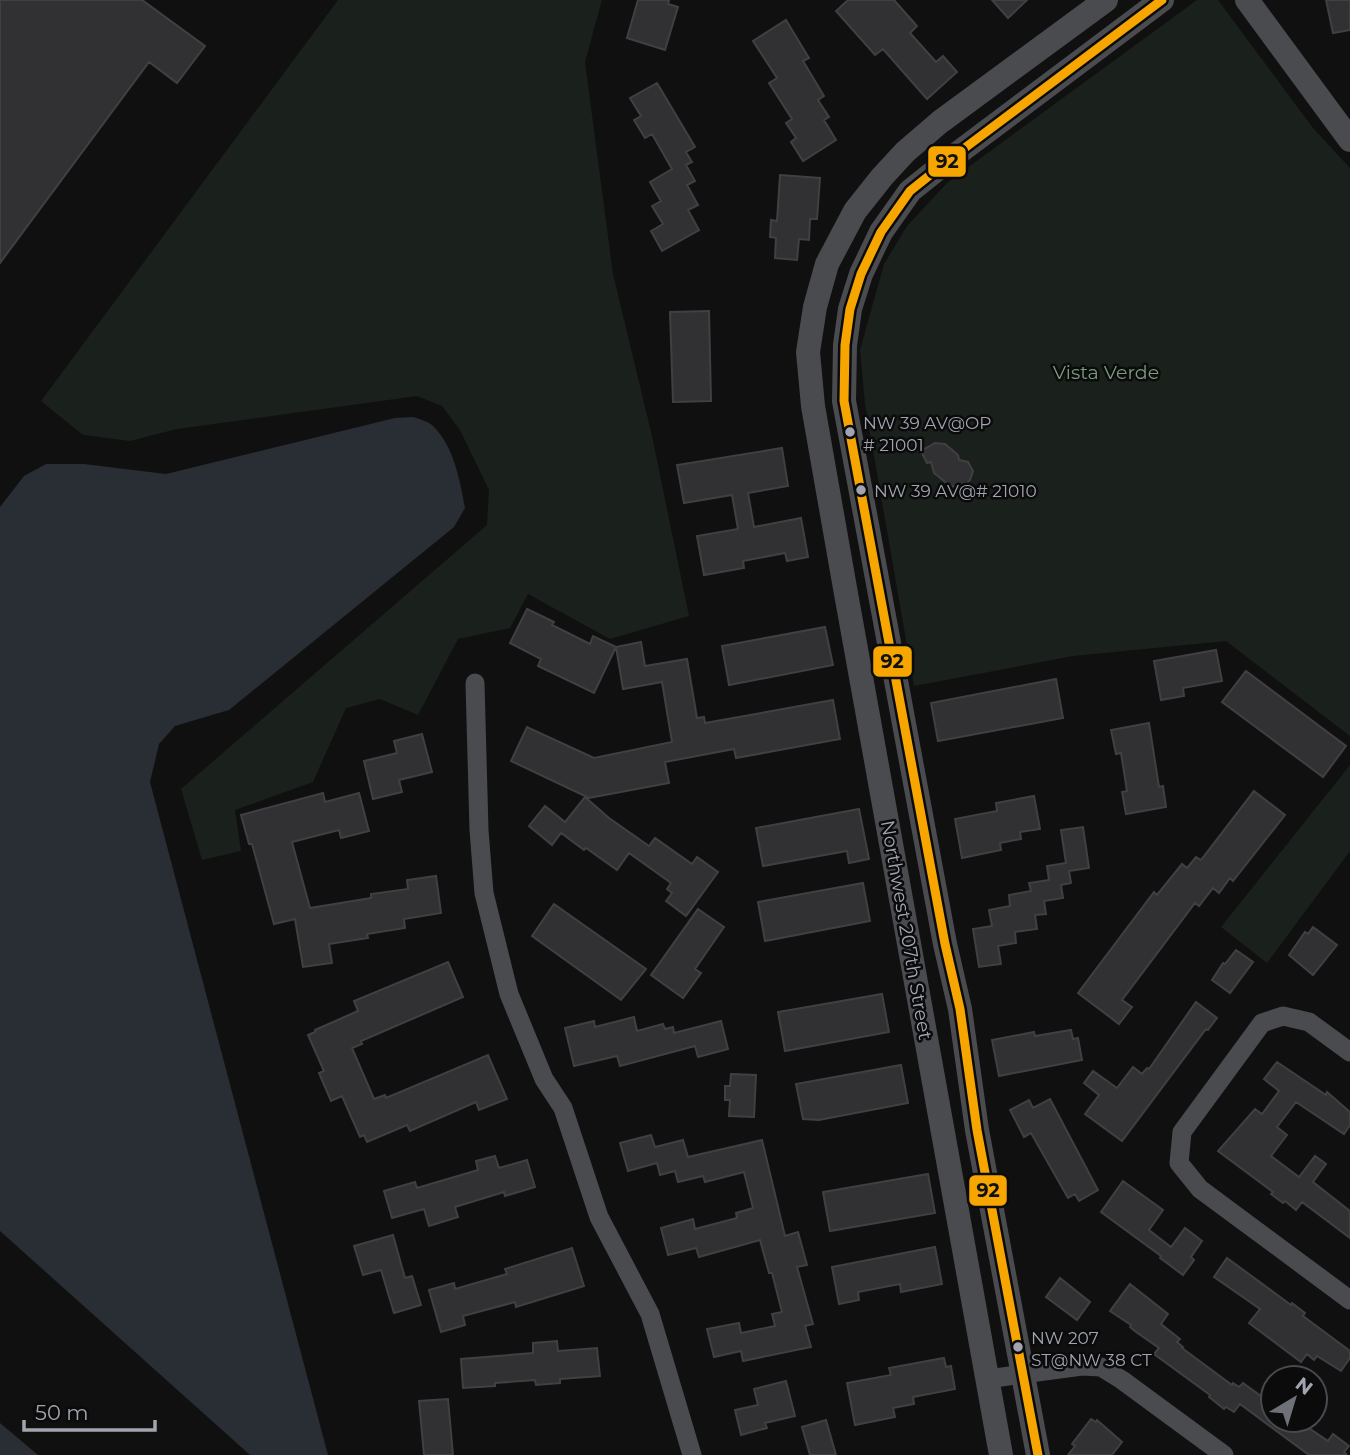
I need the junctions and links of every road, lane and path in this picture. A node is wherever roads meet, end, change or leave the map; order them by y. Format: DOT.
graph roads {
  1 [pos="1106,0"];
  2 [pos="1162,0"];
  3 [pos="1247,0"];
  4 [pos="1350,140"];
  5 [pos="475,683"];
  6 [pos="1350,1052"];
  7 [pos="1350,1300"];
  8 [pos="1024,1374"];
  9 [pos="987,1379"];
  10 [pos="692,1455"];
  11 [pos="1001,1455"];
  12 [pos="1038,1455"];
  13 [pos="1224,1455"];
  1 -- 9 [label="street, Northwest 207th Street"];
  2 -- 8 [label="street, Northwest 207th Street"];
  3 -- 4 [label="street"];
  5 -- 10 [label="street"];
  6 -- 7 [label="street"];
  8 -- 9 [label="street"];
  8 -- 12 [label="street, Northwest 207th Street"];
  8 -- 13 [label="street"];
  9 -- 11 [label="street, Northwest 207th Street"];
}
